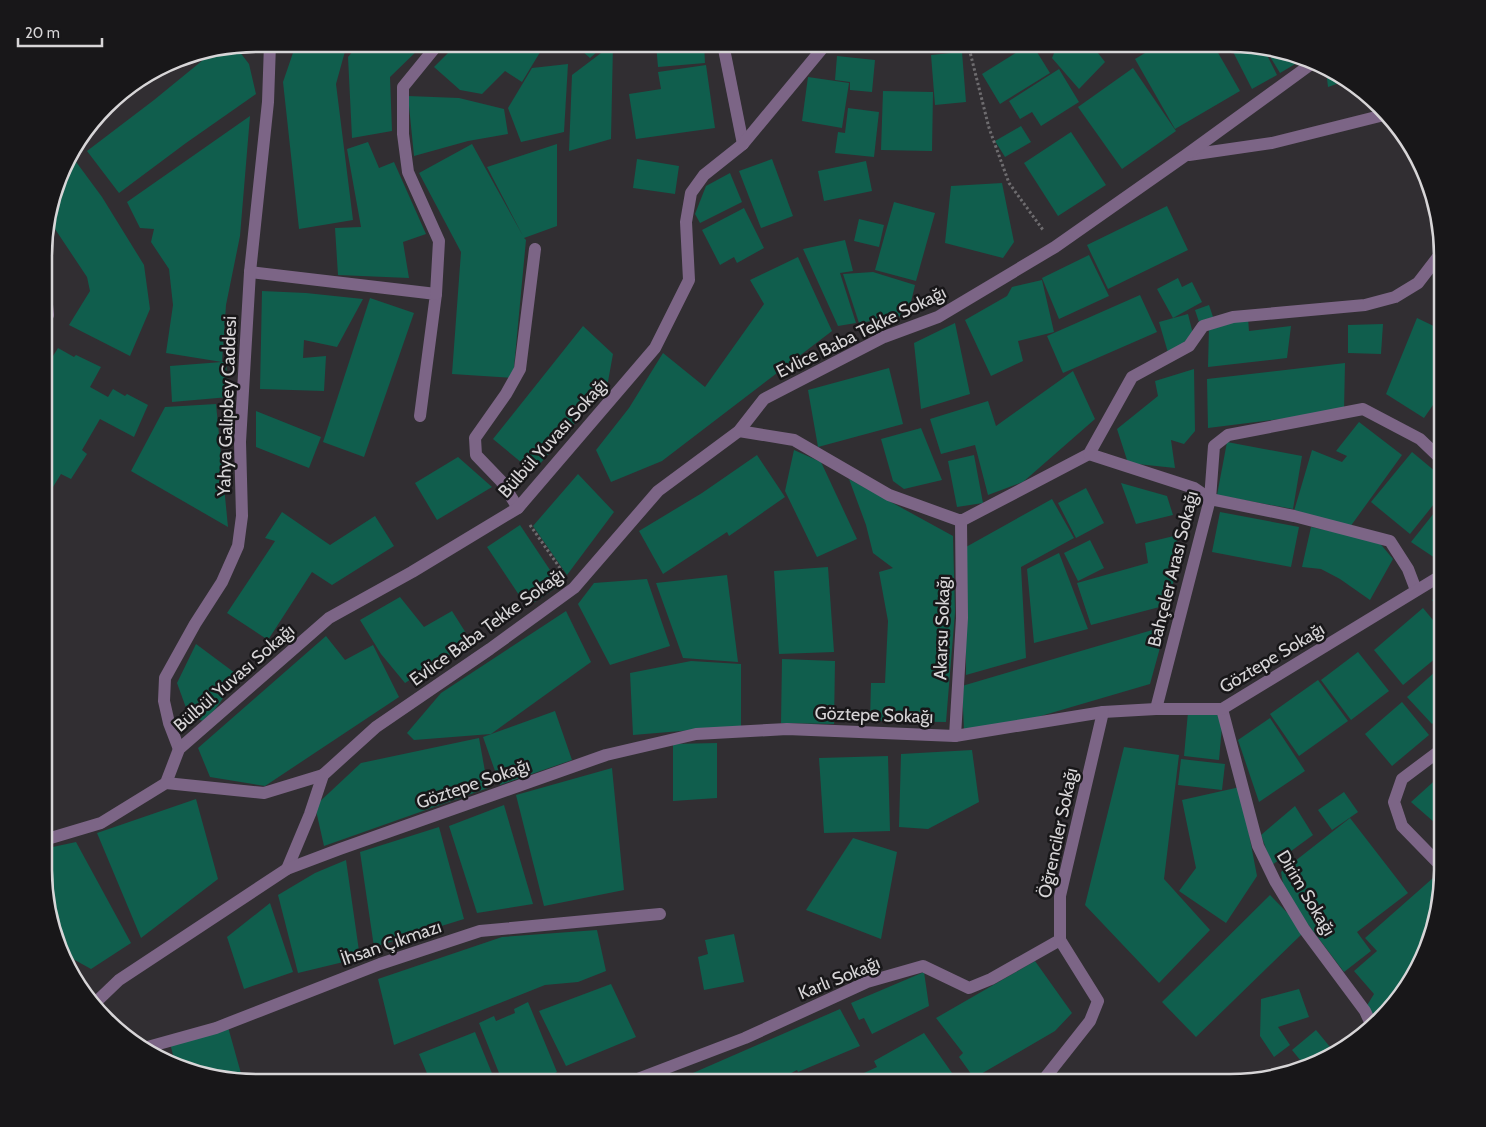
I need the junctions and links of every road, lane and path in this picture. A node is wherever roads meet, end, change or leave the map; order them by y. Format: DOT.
graph roads {
  1 [pos="270,52"];
  2 [pos="431,52"];
  3 [pos="725,52"];
  4 [pos="819,52"];
  5 [pos="970,52"];
  6 [pos="1306,68"];
  7 [pos="1378,116"];
  8 [pos="743,144"];
  9 [pos="1186,155"];
  10 [pos="1055,247"];
  11 [pos="535,249"];
  12 [pos="1434,262"];
  13 [pos="250,272"];
  14 [pos="436,294"];
  15 [pos="420,416"];
  16 [pos="739,431"];
  17 [pos="1434,452"];
  18 [pos="1089,454"];
  19 [pos="1210,499"];
  20 [pos="518,508"];
  21 [pos="961,521"];
  22 [pos="1434,580"];
  23 [pos="574,588"];
  24 [pos="1416,590"];
  25 [pos="1156,709"];
  26 [pos="1222,709"];
  27 [pos="1103,712"];
  28 [pos="955,736"];
  29 [pos="178,749"];
  30 [pos="1434,755"];
  31 [pos="323,775"];
  32 [pos="166,783"];
  33 [pos="52,838"];
  34 [pos="1434,859"];
  35 [pos="287,869"];
  36 [pos="660,914"];
  37 [pos="1060,940"];
  38 [pos="99,1000"];
  39 [pos="1369,1020"];
  40 [pos="153,1046"];
  41 [pos="651,1074"];
  42 [pos="1048,1074"];
  1 -- 13 [label="street, Yahya Galipbey Caddesi"];
  2 -- 14 [label="street"];
  3 -- 8 [label="street"];
  4 -- 8 [label="street, Bülbül Yuvası Sokağı"];
  5 -- 10 [label="path"];
  6 -- 9 [label="street, Evlice Baba Tekke Sokağı"];
  7 -- 9 [label="street"];
  8 -- 20 [label="street, Bülbül Yuvası Sokağı"];
  9 -- 10 [label="street, Evlice Baba Tekke Sokağı"];
  10 -- 16 [label="street, Evlice Baba Tekke Sokağı"];
  11 -- 20 [label="street"];
  12 -- 18 [label="street"];
  13 -- 14 [label="street"];
  13 -- 29 [label="street, Yahya Galipbey Caddesi"];
  14 -- 15 [label="street"];
  16 -- 21 [label="street"];
  16 -- 23 [label="street, Evlice Baba Tekke Sokağı"];
  17 -- 19 [label="street, Bahçeler Arası Sokağı"];
  18 -- 19 [label="street"];
  18 -- 21 [label="street"];
  19 -- 24 [label="street"];
  19 -- 25 [label="street, Bahçeler Arası Sokağı"];
  20 -- 23 [label="path"];
  20 -- 29 [label="street, Bülbül Yuvası Sokağı"];
  21 -- 28 [label="street, Akarsu Sokağı"];
  22 -- 24 [label="street, Göztepe Sokağı"];
  23 -- 31 [label="street, Evlice Baba Tekke Sokağı"];
  24 -- 26 [label="street, Göztepe Sokağı"];
  25 -- 26 [label="street, Göztepe Sokağı"];
  25 -- 27 [label="street, Göztepe Sokağı"];
  26 -- 39 [label="street, Dirim Sokağı"];
  27 -- 28 [label="street, Göztepe Sokağı"];
  27 -- 37 [label="street, Öğrenciler Sokağı"];
  28 -- 35 [label="street, Göztepe Sokağı"];
  29 -- 32 [label="street, Bülbül Yuvası Sokağı"];
  30 -- 34 [label="street"];
  31 -- 32 [label="street"];
  31 -- 35 [label="street, Evlice Baba Tekke Sokağı"];
  32 -- 33 [label="street"];
  35 -- 38 [label="street, Göztepe Sokağı"];
  36 -- 40 [label="street, İhsan Çıkmazı"];
  37 -- 41 [label="street, Karlı Sokağı"];
  37 -- 42 [label="street"];
}
